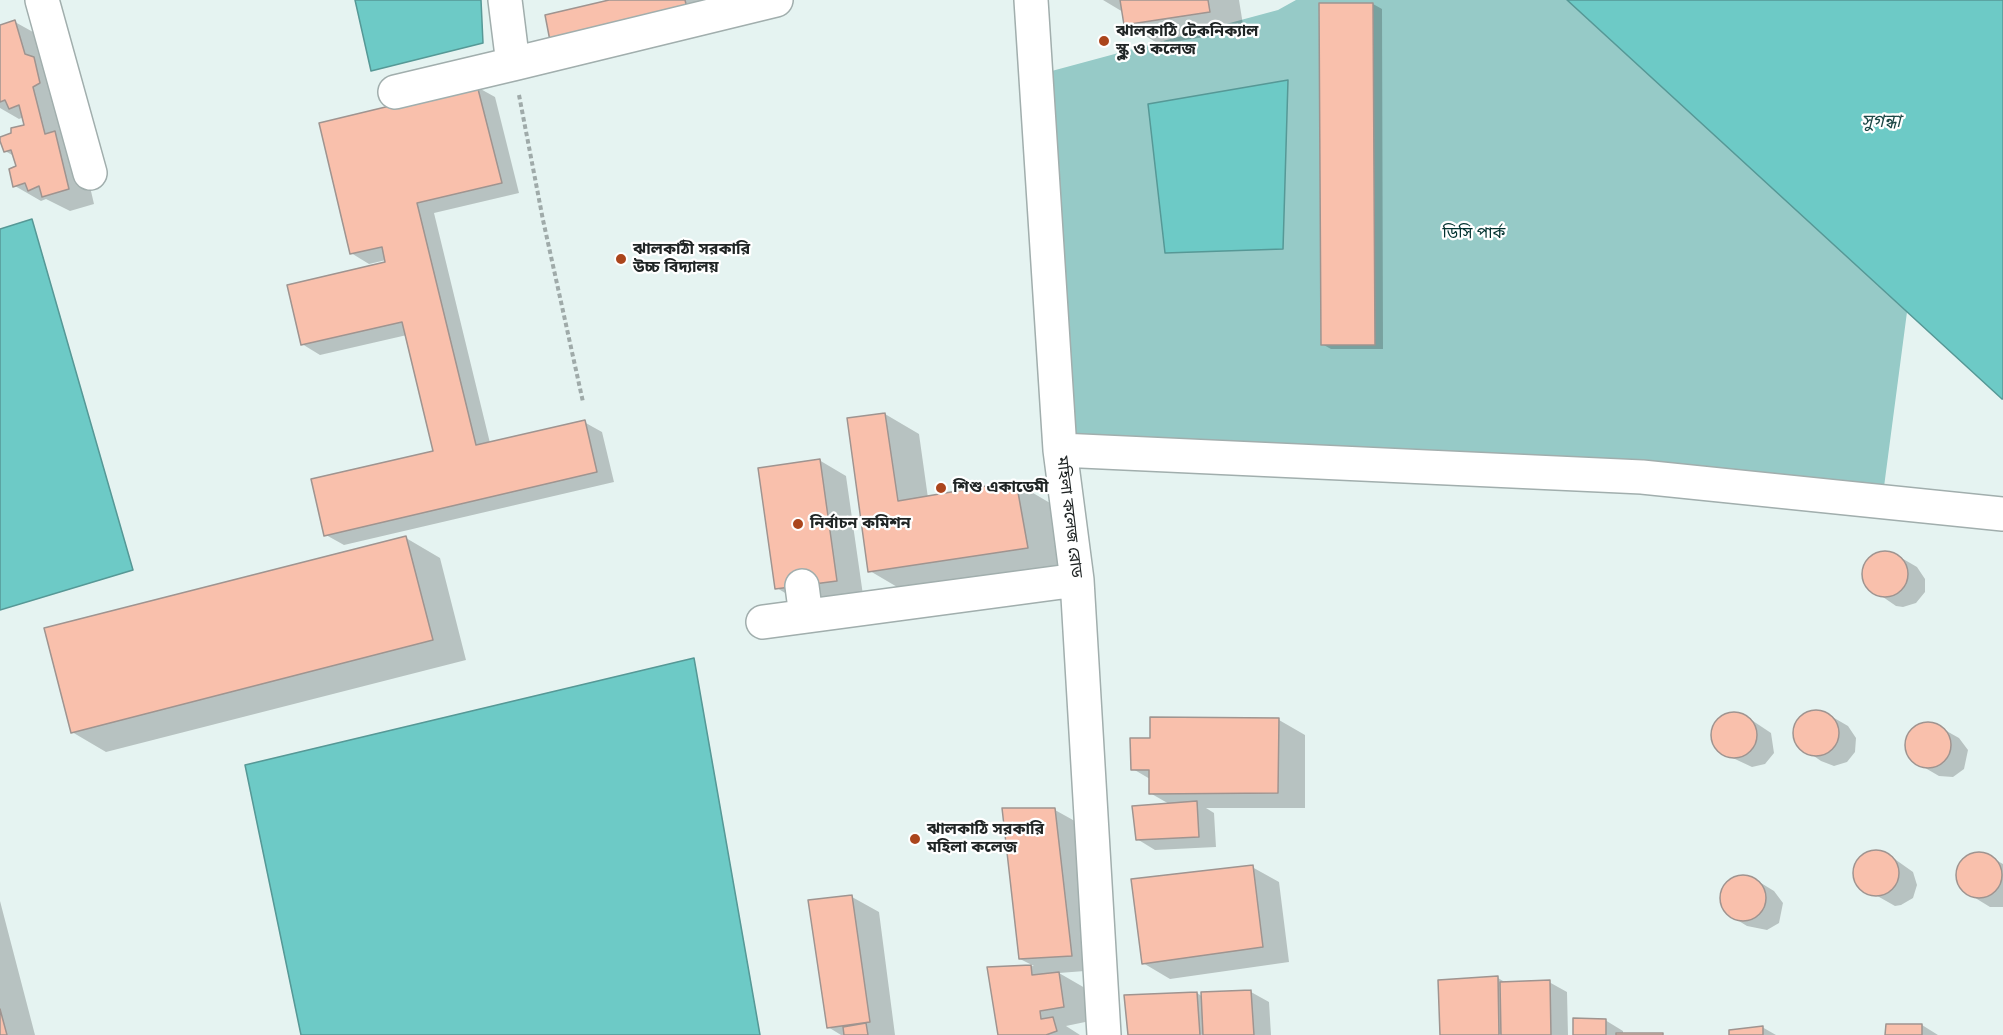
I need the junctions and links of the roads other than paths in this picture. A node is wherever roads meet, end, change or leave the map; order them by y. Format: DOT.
graph roads {
  1 [pos="42,0"];
  2 [pos="505,0"];
  3 [pos="776,0"];
  4 [pos="1031,0"];
  5 [pos="513,64"];
  6 [pos="395,92"];
  7 [pos="90,173"];
  8 [pos="1060,450"];
  9 [pos="2003,514"];
  10 [pos="1077,580"];
  11 [pos="764,621"];
  12 [pos="1104,1035"];
  1 -- 7 [label="street"];
  2 -- 5 [label="street"];
  3 -- 5 [label="street"];
  4 -- 8 [label="street, মহিলা কলেজ রোড"];
  5 -- 6 [label="street"];
  8 -- 9 [label="street"];
  8 -- 10 [label="street, মহিলা কলেজ রোড"];
  10 -- 11 [label="street"];
  10 -- 12 [label="street, মহিলা কলেজ রোড"];
}
